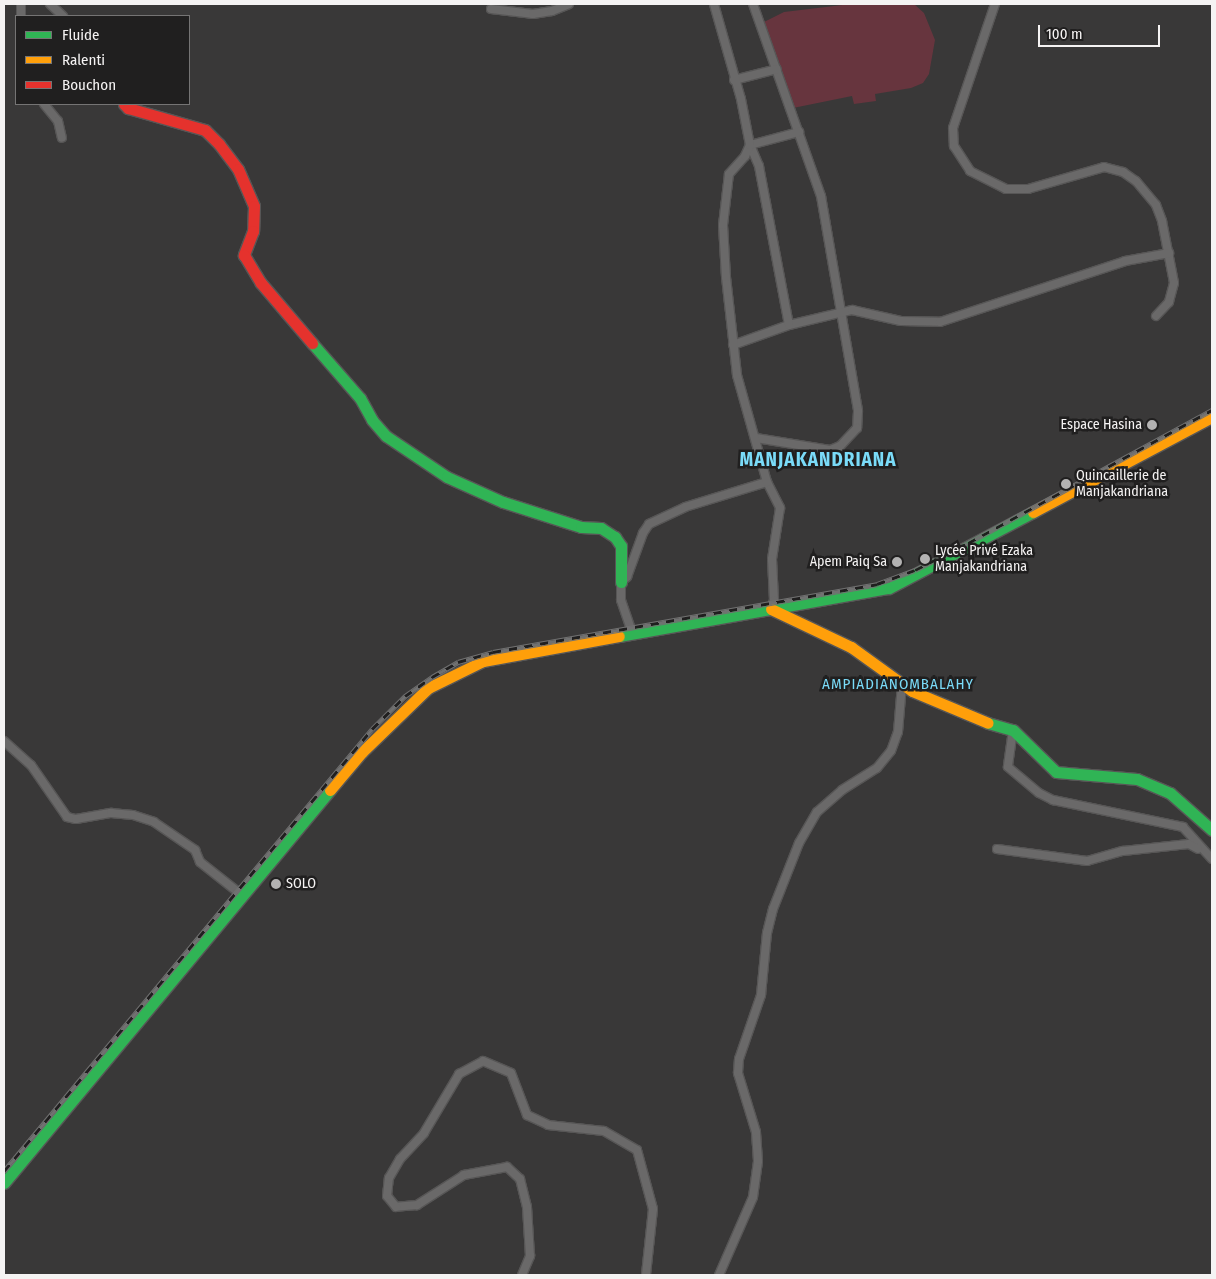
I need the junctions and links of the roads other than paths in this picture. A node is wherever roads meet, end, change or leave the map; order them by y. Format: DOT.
graph roads {
  1 [pos="50,4"];
  2 [pos="569,4"];
  3 [pos="714,4"];
  4 [pos="753,4"];
  5 [pos="995,4"];
  6 [pos="491,9"];
  7 [pos="62,15"];
  8 [pos="777,68"];
  9 [pos="734,80"];
  10 [pos="45,105"];
  11 [pos="125,105"];
  12 [pos="799,132"];
  13 [pos="62,138"];
  14 [pos="750,145"];
  15 [pos="1169,253"];
  16 [pos="841,311"];
  17 [pos="1156,316"];
  18 [pos="789,325"];
  19 [pos="732,345"];
  20 [pos="1212,417"];
  21 [pos="756,438"];
  22 [pos="767,482"];
  23 [pos="622,582"];
  24 [pos="771,609"];
  25 [pos="633,635"];
  26 [pos="902,684"];
  27 [pos="1014,730"];
  28 [pos="4,741"];
  29 [pos="1212,830"];
  30 [pos="997,849"];
  31 [pos="1210,857"];
  32 [pos="241,898"];
  33 [pos="4,1183"];
  34 [pos="522,1275"];
  35 [pos="646,1275"];
  36 [pos="718,1275"];
  1 -- 7 [label="street"];
  2 -- 6 [label="street"];
  3 -- 9 [label="street"];
  4 -- 8 [label="street"];
  5 -- 15 [label="street"];
  8 -- 9 [label="street"];
  8 -- 12 [label="street"];
  9 -- 14 [label="street"];
  10 -- 13 [label="street"];
  11 -- 23 [label="main road"];
  12 -- 14 [label="street"];
  12 -- 16 [label="street"];
  14 -- 18 [label="street"];
  14 -- 19 [label="street"];
  15 -- 16 [label="street"];
  15 -- 17 [label="street"];
  16 -- 18 [label="street"];
  16 -- 21 [label="street"];
  18 -- 19 [label="street"];
  19 -- 21 [label="street"];
  20 -- 24 [label="main road"];
  21 -- 22 [label="street"];
  22 -- 23 [label="street"];
  22 -- 24 [label="street"];
  23 -- 25 [label="street"];
  24 -- 25 [label="main road"];
  24 -- 26 [label="main road"];
  25 -- 32 [label="main road"];
  26 -- 27 [label="main road"];
  26 -- 36 [label="street"];
  27 -- 29 [label="main road"];
  27 -- 31 [label="street"];
  28 -- 32 [label="street"];
  30 -- 31 [label="street"];
  32 -- 33 [label="main road"];
  34 -- 35 [label="street"];
}
